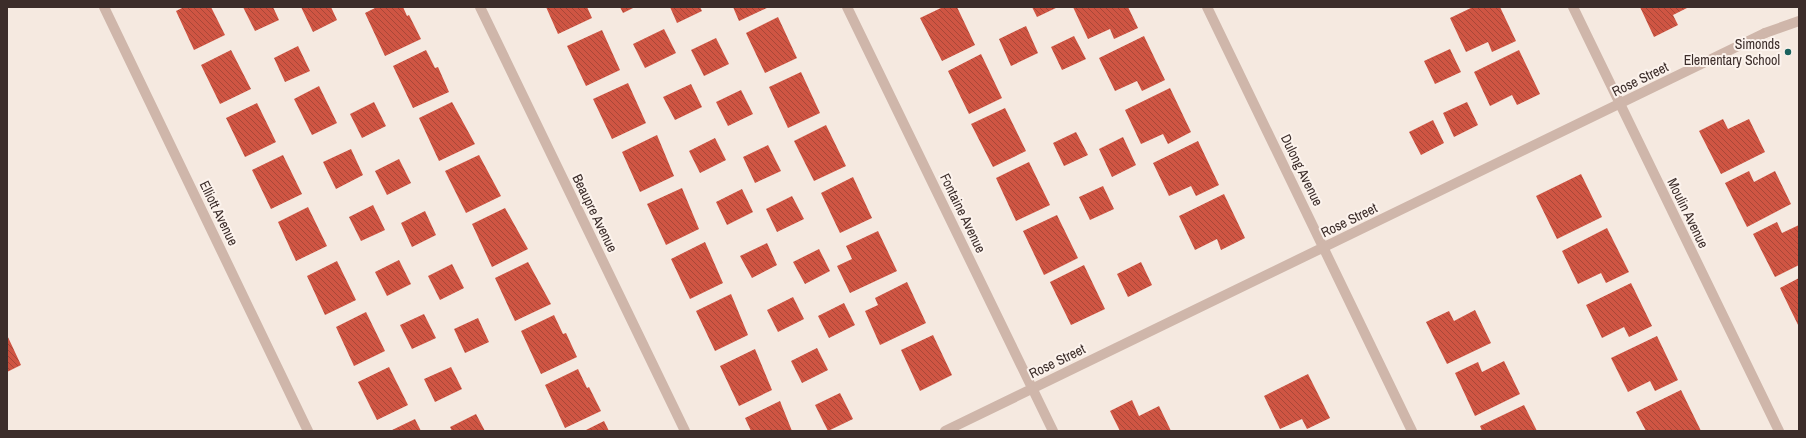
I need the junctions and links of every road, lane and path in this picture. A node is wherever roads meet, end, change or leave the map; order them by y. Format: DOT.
graph roads {
  1 [pos="104,7"];
  2 [pos="480,7"];
  3 [pos="847,7"];
  4 [pos="1207,7"];
  5 [pos="1573,7"];
  6 [pos="1799,21"];
  7 [pos="1620,104"];
  8 [pos="1323,248"];
  9 [pos="1032,388"];
  10 [pos="308,431"];
  11 [pos="685,431"];
  12 [pos="944,431"];
  13 [pos="1053,431"];
  14 [pos="1412,431"];
  15 [pos="1779,431"];
  1 -- 10 [label="street, Elliott Avenue"];
  2 -- 11 [label="street, Beaupre Avenue"];
  3 -- 9 [label="street, Fontaine Avenue"];
  4 -- 8 [label="street, Dulong Avenue"];
  5 -- 7 [label="street, Moulin Avenue"];
  6 -- 7 [label="street, Rose Street"];
  7 -- 8 [label="street, Rose Street"];
  7 -- 15 [label="street, Moulin Avenue"];
  8 -- 9 [label="street, Rose Street"];
  8 -- 14 [label="street, Dulong Avenue"];
  9 -- 12 [label="street, Rose Street"];
  9 -- 13 [label="street, Fontaine Avenue"];
}
